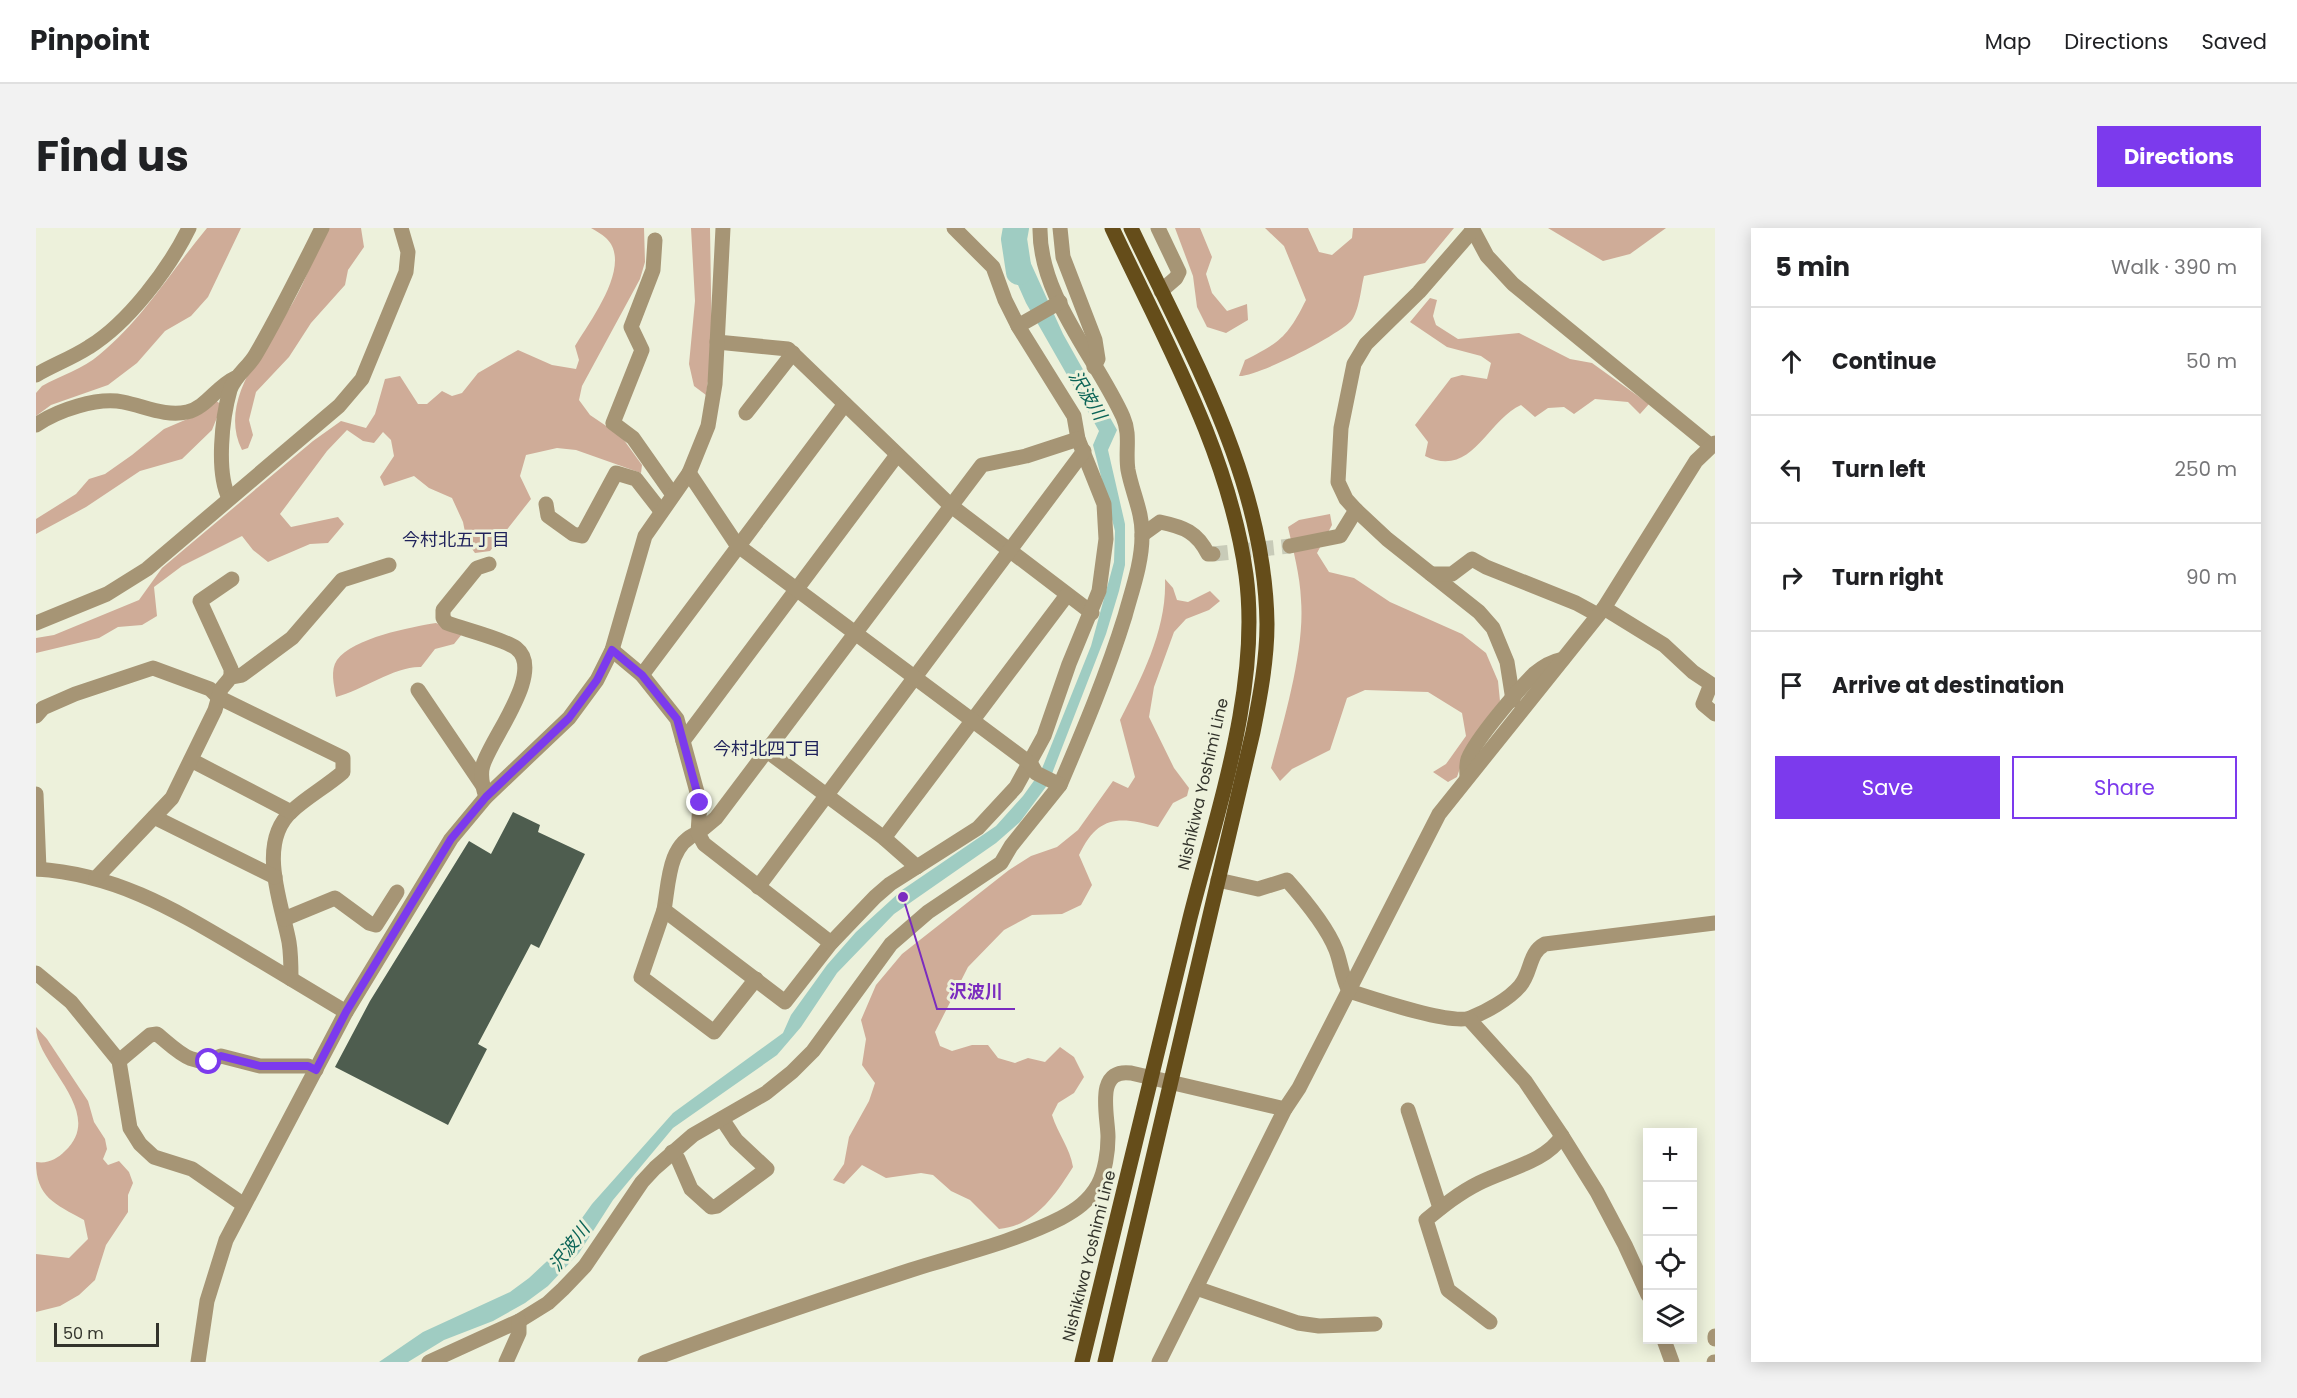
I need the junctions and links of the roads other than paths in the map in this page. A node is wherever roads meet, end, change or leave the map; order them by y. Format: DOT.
graph roads {
  1 [pos="189,228"];
  2 [pos="322,228"];
  3 [pos="401,228"];
  4 [pos="723,228"];
  5 [pos="954,228"];
  6 [pos="1040,228"];
  7 [pos="1060,228"];
  8 [pos="1112,228"];
  9 [pos="1131,228"];
  10 [pos="1158,228"];
  11 [pos="1472,230"];
  12 [pos="655,240"];
  13 [pos="1161,291"];
  14 [pos="1058,303"];
  15 [pos="1020,325"];
  16 [pos="717,342"];
  17 [pos="793,353"];
  18 [pos="1094,367"];
  19 [pos="36,375"];
  20 [pos="235,378"];
  21 [pos="845,404"];
  22 [pos="746,413"];
  23 [pos="36,425"];
  24 [pos="1713,444"];
  25 [pos="1081,445"];
  26 [pos="897,454"];
  27 [pos="689,473"];
  28 [pos="673,495"];
  29 [pos="229,498"];
  30 [pos="546,504"];
  31 [pos="950,505"];
  32 [pos="1356,510"];
  33 [pos="661,511"];
  34 [pos="1142,535"];
  35 [pos="737,545"];
  36 [pos="1290,546"];
  37 [pos="1010,551"];
  38 [pos="1213,554"];
  39 [pos="489,564"];
  40 [pos="389,565"];
  41 [pos="1431,574"];
  42 [pos="232,579"];
  43 [pos="796,589"];
  44 [pos="1067,595"];
  45 [pos="1601,612"];
  46 [pos="1092,613"];
  47 [pos="36,623"];
  48 [pos="855,633"];
  49 [pos="612,650"];
  50 [pos="1566,658"];
  51 [pos="642,675"];
  52 [pos="231,677"];
  53 [pos="914,678"];
  54 [pos="418,690"];
  55 [pos="218,697"];
  56 [pos="1513,700"];
  57 [pos="1715,714"];
  58 [pos="36,716"];
  59 [pos="971,720"];
  60 [pos="683,741"];
  61 [pos="767,751"];
  62 [pos="191,760"];
  63 [pos="1034,768"];
  64 [pos="1467,778"];
  65 [pos="1057,784"];
  66 [pos="484,792"];
  67 [pos="36,794"];
  68 [pos="827,795"];
  69 [pos="291,812"];
  70 [pos="154,817"];
  71 [pos="698,833"];
  72 [pos="884,838"];
  73 [pos="917,867"];
  74 [pos="37,869"];
  75 [pos="275,877"];
  76 [pos="96,878"];
  77 [pos="1218,880"];
  78 [pos="758,887"];
  79 [pos="397,892"];
  80 [pos="664,910"];
  81 [pos="284,919"];
  82 [pos="1715,923"];
  83 [pos="831,942"];
  84 [pos="36,973"];
  85 [pos="291,979"];
  86 [pos="756,979"];
  87 [pos="1349,991"];
  88 [pos="346,1012"];
  89 [pos="1469,1019"];
  90 [pos="119,1061"];
  91 [pos="316,1070"];
  92 [pos="1151,1078"];
  93 [pos="1172,1082"];
  94 [pos="1285,1109"];
  95 [pos="1408,1110"];
  96 [pos="722,1119"];
  97 [pos="1562,1136"];
  98 [pos="672,1152"];
  99 [pos="244,1205"];
  100 [pos="1440,1208"];
  101 [pos="1196,1288"];
  102 [pos="1645,1290"];
  103 [pos="519,1321"];
  104 [pos="1490,1322"];
  105 [pos="1375,1324"];
  106 [pos="1665,1344"];
  107 [pos="198,1362"];
  108 [pos="429,1362"];
  109 [pos="506,1362"];
  110 [pos="645,1362"];
  111 [pos="1082,1362"];
  112 [pos="1105,1362"];
  113 [pos="1160,1362"];
  114 [pos="1672,1362"];
  1 -- 19 [label="street"];
  2 -- 20 [label="street"];
  3 -- 29 [label="street"];
  4 -- 16 [label="street"];
  5 -- 15 [label="street"];
  6 -- 14 [label="street"];
  7 -- 18 [label="street"];
  8 -- 92 [label="main road, Nishikiwa Yoshimi Line"];
  9 -- 13 [label="main road"];
  10 -- 13 [label="street"];
  11 -- 24 [label="street"];
  11 -- 32 [label="street"];
  12 -- 28 [label="street"];
  13 -- 77 [label="main road"];
  14 -- 15 [label="street"];
  14 -- 18 [label="street"];
  15 -- 25 [label="street"];
  16 -- 17 [label="street"];
  16 -- 27 [label="street"];
  17 -- 21 [label="street"];
  17 -- 22 [label="street"];
  18 -- 34 [label="street"];
  20 -- 23 [label="street"];
  20 -- 29 [label="street"];
  21 -- 26 [label="street"];
  21 -- 35 [label="street"];
  24 -- 45 [label="street"];
  25 -- 31 [label="street"];
  25 -- 37 [label="street"];
  25 -- 46 [label="street"];
  26 -- 31 [label="street"];
  26 -- 43 [label="street"];
  27 -- 28 [label="street"];
  27 -- 35 [label="street"];
  28 -- 33 [label="street"];
  29 -- 47 [label="street"];
  30 -- 33 [label="street"];
  31 -- 37 [label="street"];
  31 -- 48 [label="street"];
  32 -- 36 [label="street"];
  32 -- 41 [label="street"];
  33 -- 49 [label="street"];
  34 -- 38 [label="street"];
  34 -- 65 [label="street"];
  35 -- 43 [label="street"];
  35 -- 51 [label="street"];
  37 -- 44 [label="street"];
  37 -- 53 [label="street"];
  39 -- 66 [label="street"];
  40 -- 52 [label="street"];
  41 -- 45 [label="street"];
  41 -- 56 [label="street"];
  42 -- 52 [label="street"];
  43 -- 48 [label="street"];
  43 -- 60 [label="street"];
  44 -- 46 [label="street"];
  44 -- 59 [label="street"];
  45 -- 50 [label="street"];
  45 -- 57 [label="street"];
  46 -- 63 [label="street"];
  48 -- 53 [label="street"];
  48 -- 61 [label="street"];
  49 -- 51 [label="street"];
  49 -- 66 [label="street"];
  50 -- 56 [label="street"];
  50 -- 64 [label="street"];
  51 -- 60 [label="street"];
  52 -- 55 [label="street"];
  53 -- 59 [label="street"];
  53 -- 68 [label="street"];
  54 -- 66 [label="street"];
  55 -- 58 [label="street"];
  55 -- 62 [label="street"];
  55 -- 69 [label="street"];
  56 -- 64 [label="street"];
  59 -- 63 [label="street"];
  59 -- 72 [label="street"];
  60 -- 71 [label="street"];
  61 -- 68 [label="street"];
  61 -- 71 [label="street"];
  62 -- 69 [label="street"];
  62 -- 70 [label="street"];
  63 -- 65 [label="street"];
  63 -- 73 [label="street"];
  64 -- 87 [label="street"];
  65 -- 96 [label="street"];
  66 -- 88 [label="street"];
  67 -- 74 [label="street"];
  68 -- 72 [label="street"];
  68 -- 78 [label="street"];
  69 -- 75 [label="street"];
  70 -- 75 [label="street"];
  70 -- 76 [label="street"];
  71 -- 78 [label="street"];
  71 -- 80 [label="street"];
  72 -- 73 [label="street"];
  73 -- 83 [label="street"];
  74 -- 76 [label="street"];
  75 -- 81 [label="street"];
  76 -- 85 [label="street"];
  77 -- 87 [label="street"];
  77 -- 93 [label="main road"];
  78 -- 83 [label="street"];
  79 -- 81 [label="street"];
  80 -- 86 [label="street"];
  80 -- 86 [label="street"];
  81 -- 85 [label="street"];
  82 -- 89 [label="street"];
  83 -- 86 [label="street"];
  84 -- 90 [label="street"];
  85 -- 88 [label="street"];
  87 -- 89 [label="street"];
  87 -- 94 [label="street"];
  88 -- 91 [label="street"];
  89 -- 97 [label="street"];
  90 -- 91 [label="street"];
  90 -- 99 [label="street"];
  91 -- 99 [label="street"];
  92 -- 93 [label="street"];
  92 -- 110 [label="street"];
  92 -- 111 [label="main road, Nishikiwa Yoshimi Line"];
  93 -- 94 [label="street"];
  93 -- 112 [label="main road"];
  94 -- 101 [label="street"];
  95 -- 100 [label="street"];
  96 -- 98 [label="street"];
  96 -- 98 [label="street"];
  97 -- 100 [label="street"];
  97 -- 102 [label="street"];
  98 -- 103 [label="street"];
  99 -- 107 [label="street"];
  100 -- 104 [label="street"];
  101 -- 105 [label="street"];
  101 -- 113 [label="street"];
  103 -- 108 [label="street"];
  103 -- 109 [label="street"];
  106 -- 114 [label="street"];
}
